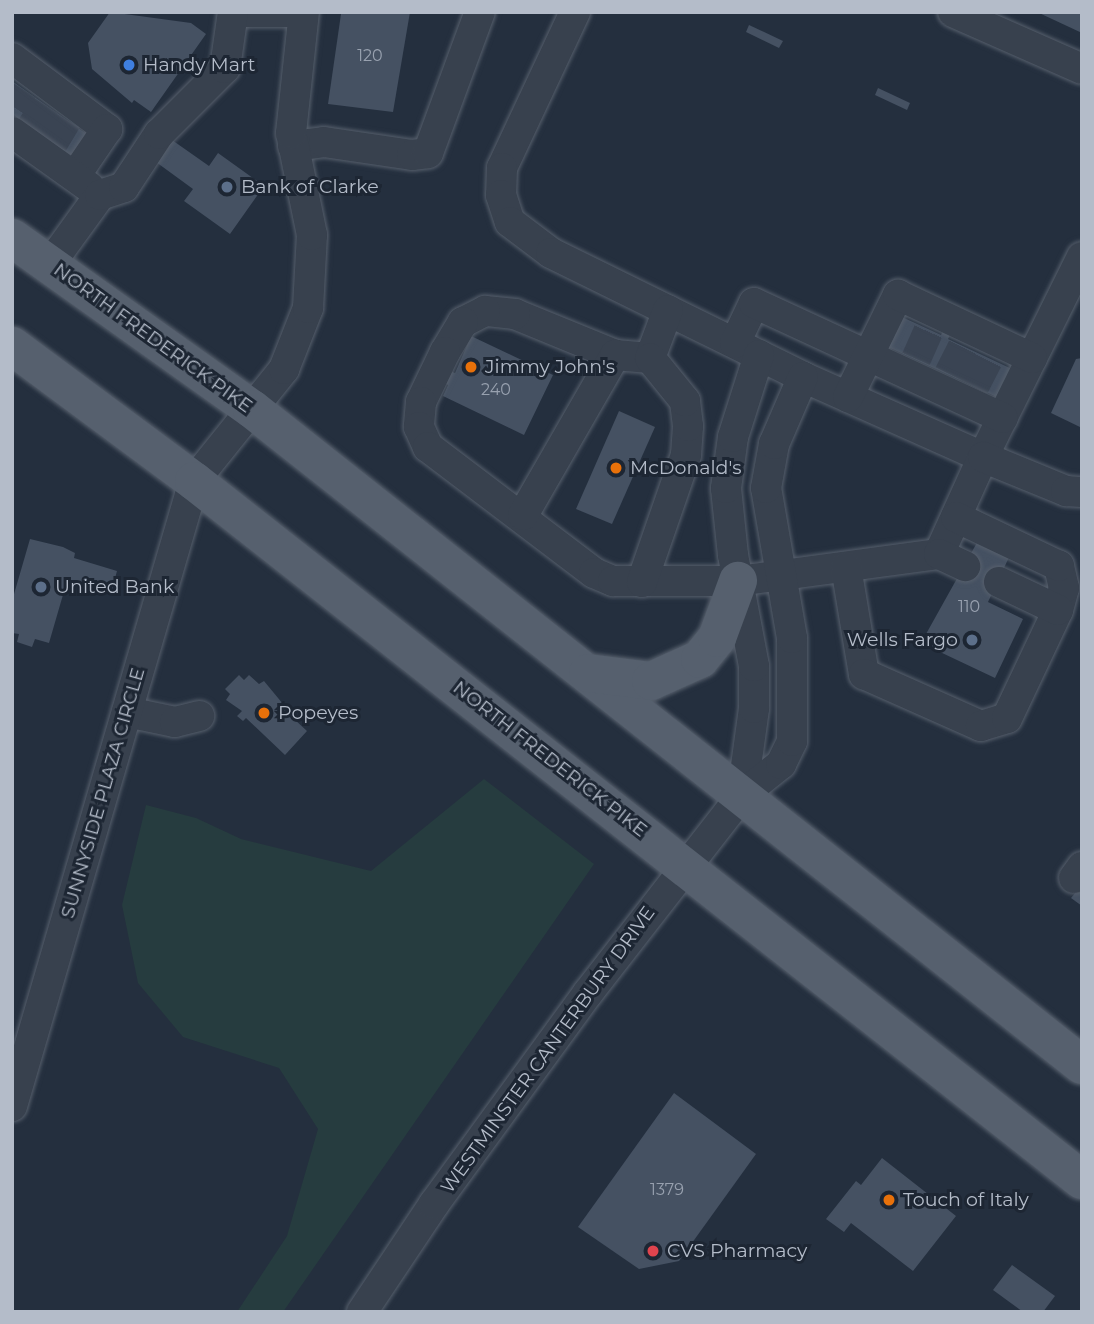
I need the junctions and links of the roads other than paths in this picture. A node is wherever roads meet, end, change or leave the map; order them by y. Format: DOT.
graph roads {
  1 [pos="233,12"];
  2 [pos="244,12"];
  3 [pos="290,12"];
  4 [pos="304,12"];
  5 [pos="480,12"];
  6 [pos="575,12"];
  7 [pos="953,12"];
  8 [pos="1082,69"];
  9 [pos="40,112"];
  10 [pos="293,146"];
  11 [pos="75,176"];
  12 [pos="100,195"];
  13 [pos="12,238"];
  14 [pos="1082,257"];
  15 [pos="50,264"];
  16 [pos="668,310"];
  17 [pos="12,346"];
  18 [pos="747,349"];
  19 [pos="615,355"];
  20 [pos="869,355"];
  21 [pos="650,358"];
  22 [pos="1032,358"];
  23 [pos="803,377"];
  24 [pos="848,397"];
  25 [pos="252,410"];
  26 [pos="1003,418"];
  27 [pos="983,457"];
  28 [pos="194,481"];
  29 [pos="1082,492"];
  30 [pos="523,515"];
  31 [pos="956,517"];
  32 [pos="846,567"];
  33 [pos="781,576"];
  34 [pos="738,581"];
  35 [pos="642,582"];
  36 [pos="999,582"];
  37 [pos="1058,610"];
  38 [pos="588,673"];
  39 [pos="127,712"];
  40 [pos="199,716"];
  41 [pos="742,796"];
  42 [pos="685,865"];
  43 [pos="1082,1065"];
  44 [pos="12,1106"];
  45 [pos="1082,1180"];
  46 [pos="362,1312"];
  1 -- 12 [label="street"];
  2 -- 3 [label="street"];
  4 -- 10 [label="street"];
  5 -- 10 [label="street"];
  6 -- 16 [label="street"];
  7 -- 8 [label="street"];
  9 -- 11 [label="street"];
  9 -- 11 [label="street"];
  10 -- 25 [label="street"];
  11 -- 12 [label="street"];
  12 -- 15 [label="street"];
  13 -- 15 [label="main road, NORTH FREDERICK PIKE"];
  14 -- 22 [label="street"];
  15 -- 25 [label="main road, NORTH FREDERICK PIKE"];
  16 -- 18 [label="street"];
  16 -- 21 [label="street"];
  17 -- 28 [label="main road, NORTH FREDERICK PIKE"];
  18 -- 20 [label="street"];
  18 -- 23 [label="street"];
  18 -- 34 [label="street"];
  19 -- 21 [label="street"];
  19 -- 30 [label="street"];
  19 -- 30 [label="street"];
  20 -- 22 [label="street"];
  20 -- 24 [label="street"];
  20 -- 26 [label="street"];
  21 -- 35 [label="street"];
  22 -- 26 [label="street"];
  23 -- 24 [label="street"];
  23 -- 33 [label="street, WESTMINSTER CANTERBURY DRIVE"];
  24 -- 27 [label="street"];
  25 -- 28 [label="street"];
  25 -- 38 [label="main road, NORTH FREDERICK PIKE"];
  26 -- 27 [label="street"];
  27 -- 29 [label="street"];
  27 -- 31 [label="street"];
  28 -- 39 [label="street, SUNNYSIDE PLAZA CIRCLE"];
  28 -- 42 [label="main road, NORTH FREDERICK PIKE"];
  30 -- 35 [label="street"];
  31 -- 32 [label="street"];
  31 -- 37 [label="street"];
  32 -- 33 [label="street"];
  32 -- 37 [label="street"];
  33 -- 34 [label="street"];
  33 -- 41 [label="street, WESTMINSTER CANTERBURY DRIVE"];
  34 -- 35 [label="street"];
  34 -- 38 [label="main road"];
  34 -- 41 [label="street"];
  36 -- 37 [label="street"];
  38 -- 41 [label="main road, NORTH FREDERICK PIKE"];
  39 -- 40 [label="street"];
  39 -- 44 [label="street, SUNNYSIDE PLAZA CIRCLE"];
  41 -- 42 [label="street, WESTMINSTER CANTERBURY DRIVE"];
  41 -- 43 [label="main road, NORTH FREDERICK PIKE"];
  42 -- 45 [label="main road, NORTH FREDERICK PIKE"];
  42 -- 46 [label="street, WESTMINSTER CANTERBURY DRIVE"];
}
